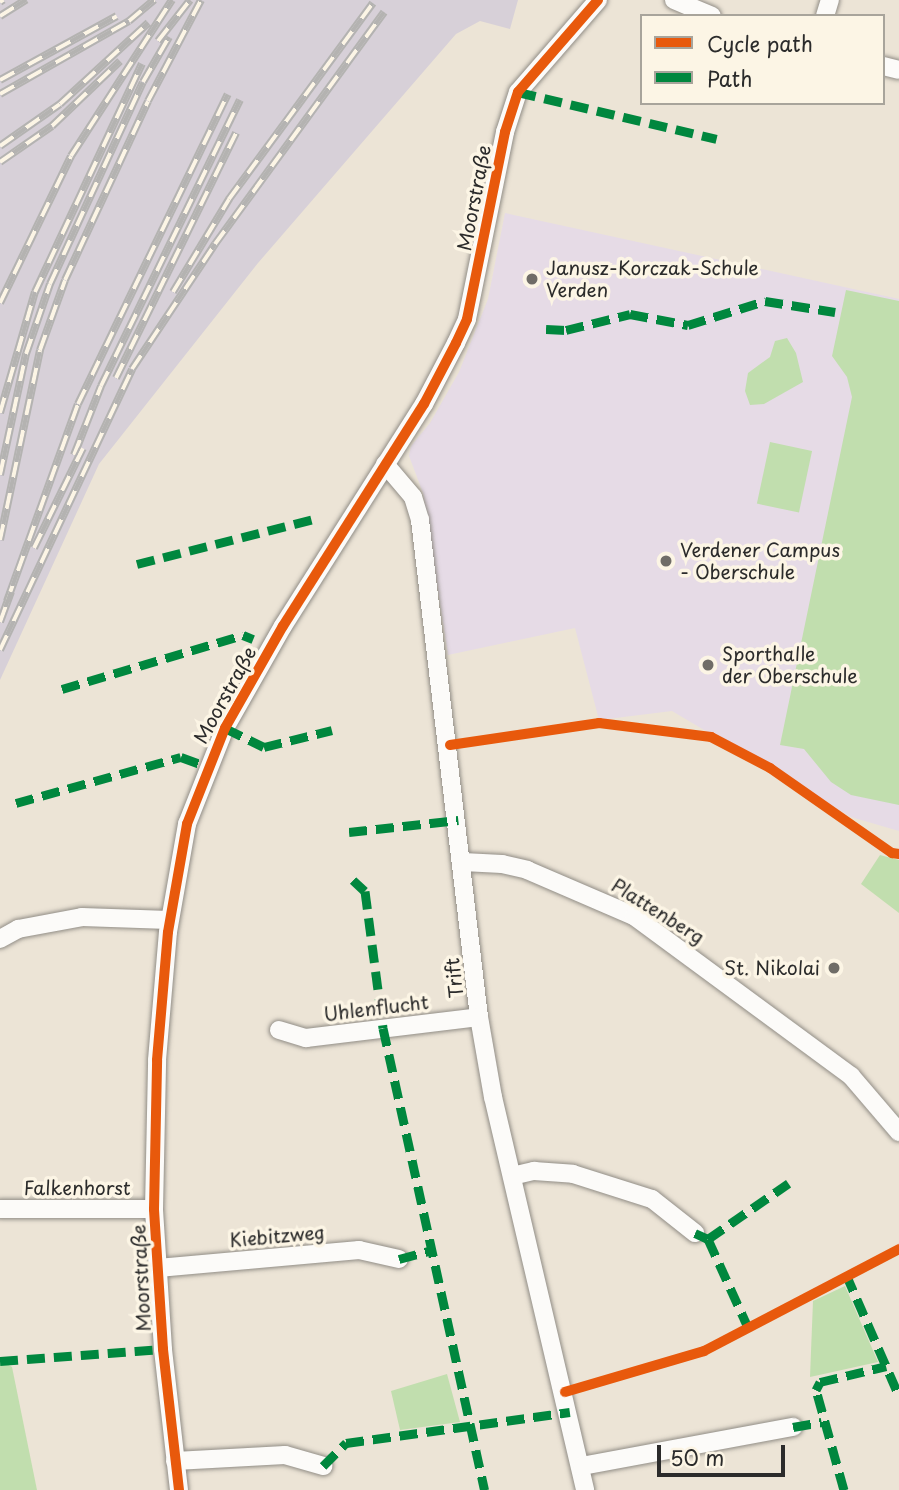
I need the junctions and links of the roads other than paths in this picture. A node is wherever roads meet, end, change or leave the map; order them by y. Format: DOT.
graph roads {
  1 [pos="598,0"];
  2 [pos="674,0"];
  3 [pos="707,14"];
  4 [pos="385,464"];
  5 [pos="463,862"];
  6 [pos="169,920"];
  7 [pos="0,939"];
  8 [pos="479,1017"];
  9 [pos="279,1030"];
  10 [pos="899,1132"];
  11 [pos="512,1176"];
  12 [pos="0,1209"];
  13 [pos="154,1209"];
  14 [pos="695,1233"];
  15 [pos="398,1259"];
  16 [pos="158,1268"];
  17 [pos="793,1427"];
  18 [pos="175,1461"];
  19 [pos="323,1466"];
  20 [pos="582,1466"];
  21 [pos="179,1490"];
  22 [pos="586,1490"];
  1 -- 4 [label="street, Moorstraße"];
  2 -- 3 [label="street"];
  4 -- 5 [label="street, Trift"];
  4 -- 6 [label="street, Moorstraße"];
  5 -- 8 [label="street, Trift"];
  5 -- 10 [label="street, Plattenberg"];
  6 -- 7 [label="street"];
  6 -- 13 [label="street, Moorstraße"];
  8 -- 9 [label="street, Uhlenflucht"];
  8 -- 11 [label="street, Trift"];
  11 -- 14 [label="street"];
  11 -- 20 [label="street, Trift"];
  12 -- 13 [label="street, Falkenhorst"];
  13 -- 16 [label="street, Moorstraße"];
  15 -- 16 [label="street, Kiebitzweg"];
  16 -- 18 [label="street, Moorstraße"];
  17 -- 20 [label="street"];
  18 -- 19 [label="street"];
  18 -- 21 [label="street, Moorstraße"];
  20 -- 22 [label="street, Trift"];
}
